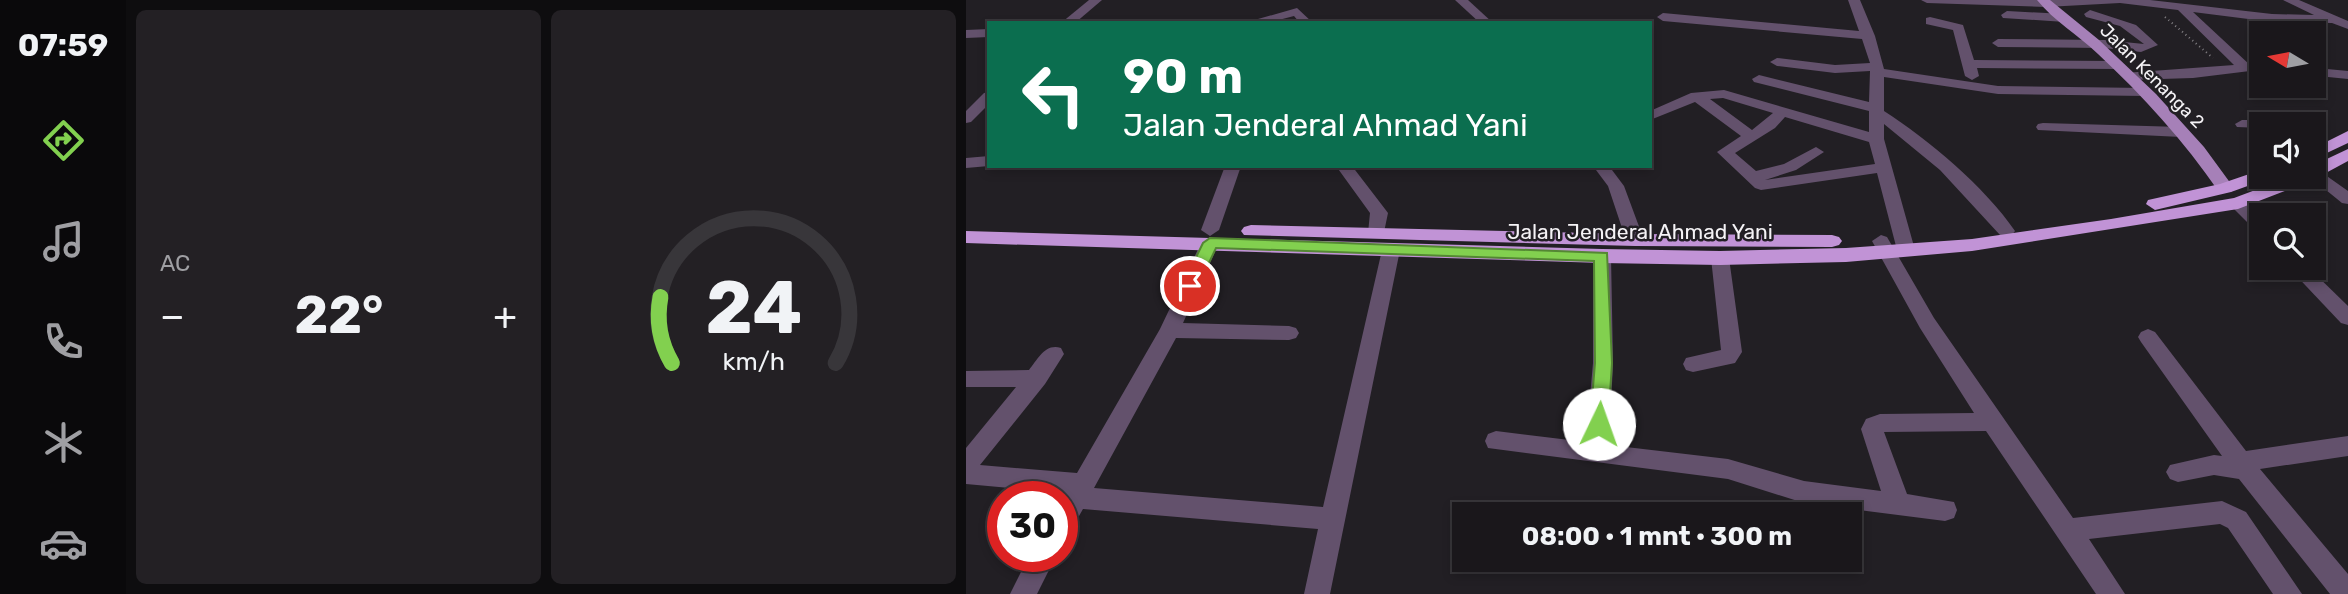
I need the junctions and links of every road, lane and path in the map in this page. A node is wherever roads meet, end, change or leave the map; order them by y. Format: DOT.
graph roads {
  1 [pos="1096,0"];
  2 [pos="1461,0"];
  3 [pos="1854,0"];
  4 [pos="1927,0"];
  5 [pos="2289,0"];
  6 [pos="1979,1"];
  7 [pos="2044,1"];
  8 [pos="2149,3"];
  9 [pos="2181,7"];
  10 [pos="2090,14"];
  11 [pos="2007,15"];
  12 [pos="1663,17"];
  13 [pos="1812,18"];
  14 [pos="2064,18"];
  15 [pos="2272,18"];
  16 [pos="2335,19"];
  17 [pos="1070,21"];
  18 [pos="1259,21"];
  19 [pos="1305,21"];
  20 [pos="1485,21"];
  21 [pos="1930,21"];
  22 [pos="2275,21"];
  23 [pos="2348,25"];
  24 [pos="1867,30"];
  25 [pos="987,33"];
  26 [pos="966,34"];
  27 [pos="1998,43"];
  28 [pos="2095,44"];
  29 [pos="1777,62"];
  30 [pos="1970,64"];
  31 [pos="1878,70"];
  32 [pos="2226,70"];
  33 [pos="2124,71"];
  34 [pos="2326,74"];
  35 [pos="2348,75"];
  36 [pos="1759,79"];
  37 [pos="1974,87"];
  38 [pos="2145,92"];
  39 [pos="1696,96"];
  40 [pos="1783,110"];
  41 [pos="1877,111"];
  42 [pos="1652,115"];
  43 [pos="2242,124"];
  44 [pos="2249,124"];
  45 [pos="2043,127"];
  46 [pos="2181,132"];
  47 [pos="1751,136"];
  48 [pos="2348,136"];
  49 [pos="1876,139"];
  50 [pos="2326,146"];
  51 [pos="1815,152"];
  52 [pos="2348,154"];
  53 [pos="987,161"];
  54 [pos="966,163"];
  55 [pos="1885,166"];
  56 [pos="2326,166"];
  57 [pos="1232,168"];
  58 [pos="1345,168"];
  59 [pos="1602,168"];
  60 [pos="1754,176"];
  61 [pos="2326,182"];
  62 [pos="2249,183"];
  63 [pos="2256,189"];
  64 [pos="2231,195"];
  65 [pos="2348,199"];
  66 [pos="2249,214"];
  67 [pos="966,223"];
  68 [pos="2006,231"];
  69 [pos="966,237"];
  70 [pos="1210,237"];
  71 [pos="1635,240"];
  72 [pos="1384,241"];
  73 [pos="1894,246"];
  74 [pos="1729,252"];
  75 [pos="1602,256"];
  76 [pos="2310,280"];
  77 [pos="2348,318"];
  78 [pos="1170,330"];
  79 [pos="1289,333"];
  80 [pos="2148,337"];
  81 [pos="1054,354"];
  82 [pos="1693,365"];
  83 [pos="1037,378"];
  84 [pos="966,379"];
  85 [pos="1992,422"];
  86 [pos="1496,441"];
  87 [pos="2348,446"];
  88 [pos="1597,452"];
  89 [pos="966,465"];
  90 [pos="2246,470"];
  91 [pos="2178,472"];
  92 [pos="966,474"];
  93 [pos="1079,491"];
  94 [pos="1898,504"];
  95 [pos="1945,510"];
  96 [pos="1335,519"];
  97 [pos="2068,530"];
  98 [pos="1035,572"];
  99 [pos="1023,594"];
  100 [pos="1317,594"];
  101 [pos="2112,594"];
  102 [pos="2289,594"];
  103 [pos="2347,594"];
  1 -- 17 [label="street"];
  2 -- 20 [label="street"];
  3 -- 24 [label="street"];
  4 -- 6 [label="street"];
  5 -- 16 [label="street"];
  6 -- 7 [label="street"];
  7 -- 8 [label="street"];
  7 -- 14 [label="main road, Jalan Kenanga 2"];
  8 -- 9 [label="street"];
  8 -- 32 [label="path"];
  9 -- 15 [label="street"];
  9 -- 32 [label="street"];
  10 -- 28 [label="street"];
  11 -- 14 [label="street"];
  12 -- 24 [label="street"];
  13 -- 24 [label="street"];
  14 -- 28 [label="main road, Jalan Kenanga 2"];
  15 -- 16 [label="street"];
  15 -- 22 [label="street"];
  16 -- 23 [label="street"];
  18 -- 19 [label="street"];
  21 -- 30 [label="street"];
  24 -- 31 [label="street"];
  25 -- 26 [label="street"];
  27 -- 28 [label="street"];
  28 -- 33 [label="main road, Jalan Kenanga 2"];
  29 -- 31 [label="street"];
  30 -- 33 [label="street"];
  30 -- 37 [label="street"];
  31 -- 37 [label="street"];
  31 -- 41 [label="street"];
  32 -- 33 [label="street"];
  33 -- 38 [label="main road, Jalan Kenanga 2"];
  34 -- 35 [label="street"];
  36 -- 41 [label="street"];
  37 -- 38 [label="street"];
  38 -- 46 [label="main road, Jalan Kenanga 2"];
  39 -- 40 [label="street"];
  39 -- 42 [label="street"];
  39 -- 47 [label="street"];
  40 -- 47 [label="street"];
  40 -- 49 [label="street"];
  41 -- 49 [label="street"];
  41 -- 68 [label="street"];
  43 -- 44 [label="street"];
  45 -- 46 [label="street"];
  46 -- 64 [label="main road, Jalan Kenanga 2"];
  47 -- 60 [label="street"];
  48 -- 50 [label="highway"];
  49 -- 55 [label="street"];
  51 -- 60 [label="street"];
  52 -- 56 [label="highway"];
  53 -- 54 [label="street"];
  55 -- 60 [label="street"];
  55 -- 73 [label="street"];
  57 -- 70 [label="street"];
  58 -- 72 [label="street"];
  59 -- 71 [label="street"];
  61 -- 65 [label="street"];
  62 -- 64 [label="highway, Jalan Jenderal Ahmad Yani"];
  63 -- 64 [label="highway, Jalan Jenderal Ahmad Yani"];
  64 -- 66 [label="street"];
  64 -- 68 [label="highway, Jalan Jenderal Ahmad Yani"];
  64 -- 73 [label="highway, Jalan Jenderal Ahmad Yani"];
  67 -- 70 [label="highway, Jalan Jenderal Ahmad Yani"];
  68 -- 73 [label="highway, Jalan Jenderal Ahmad Yani"];
  69 -- 70 [label="highway, Jalan Jenderal Ahmad Yani"];
  70 -- 72 [label="highway, Jalan Jenderal Ahmad Yani"];
  70 -- 78 [label="street"];
  71 -- 72 [label="highway, Jalan Jenderal Ahmad Yani"];
  71 -- 74 [label="highway, Jalan Jenderal Ahmad Yani"];
  72 -- 75 [label="highway, Jalan Jenderal Ahmad Yani"];
  72 -- 96 [label="street"];
  73 -- 74 [label="highway, Jalan Jenderal Ahmad Yani"];
  73 -- 85 [label="street"];
  74 -- 75 [label="highway, Jalan Jenderal Ahmad Yani"];
  74 -- 82 [label="street"];
  75 -- 88 [label="street"];
  76 -- 77 [label="street"];
  78 -- 79 [label="street"];
  78 -- 93 [label="street"];
  80 -- 90 [label="street"];
  81 -- 83 [label="street"];
  83 -- 84 [label="street"];
  83 -- 89 [label="street"];
  85 -- 94 [label="street"];
  85 -- 97 [label="street"];
  86 -- 88 [label="street"];
  87 -- 90 [label="street"];
  88 -- 94 [label="street"];
  90 -- 91 [label="street"];
  90 -- 103 [label="street"];
  92 -- 93 [label="street"];
  93 -- 96 [label="street"];
  94 -- 95 [label="street"];
  96 -- 100 [label="street"];
  97 -- 101 [label="street"];
  97 -- 102 [label="street"];
  98 -- 99 [label="street"];
}
